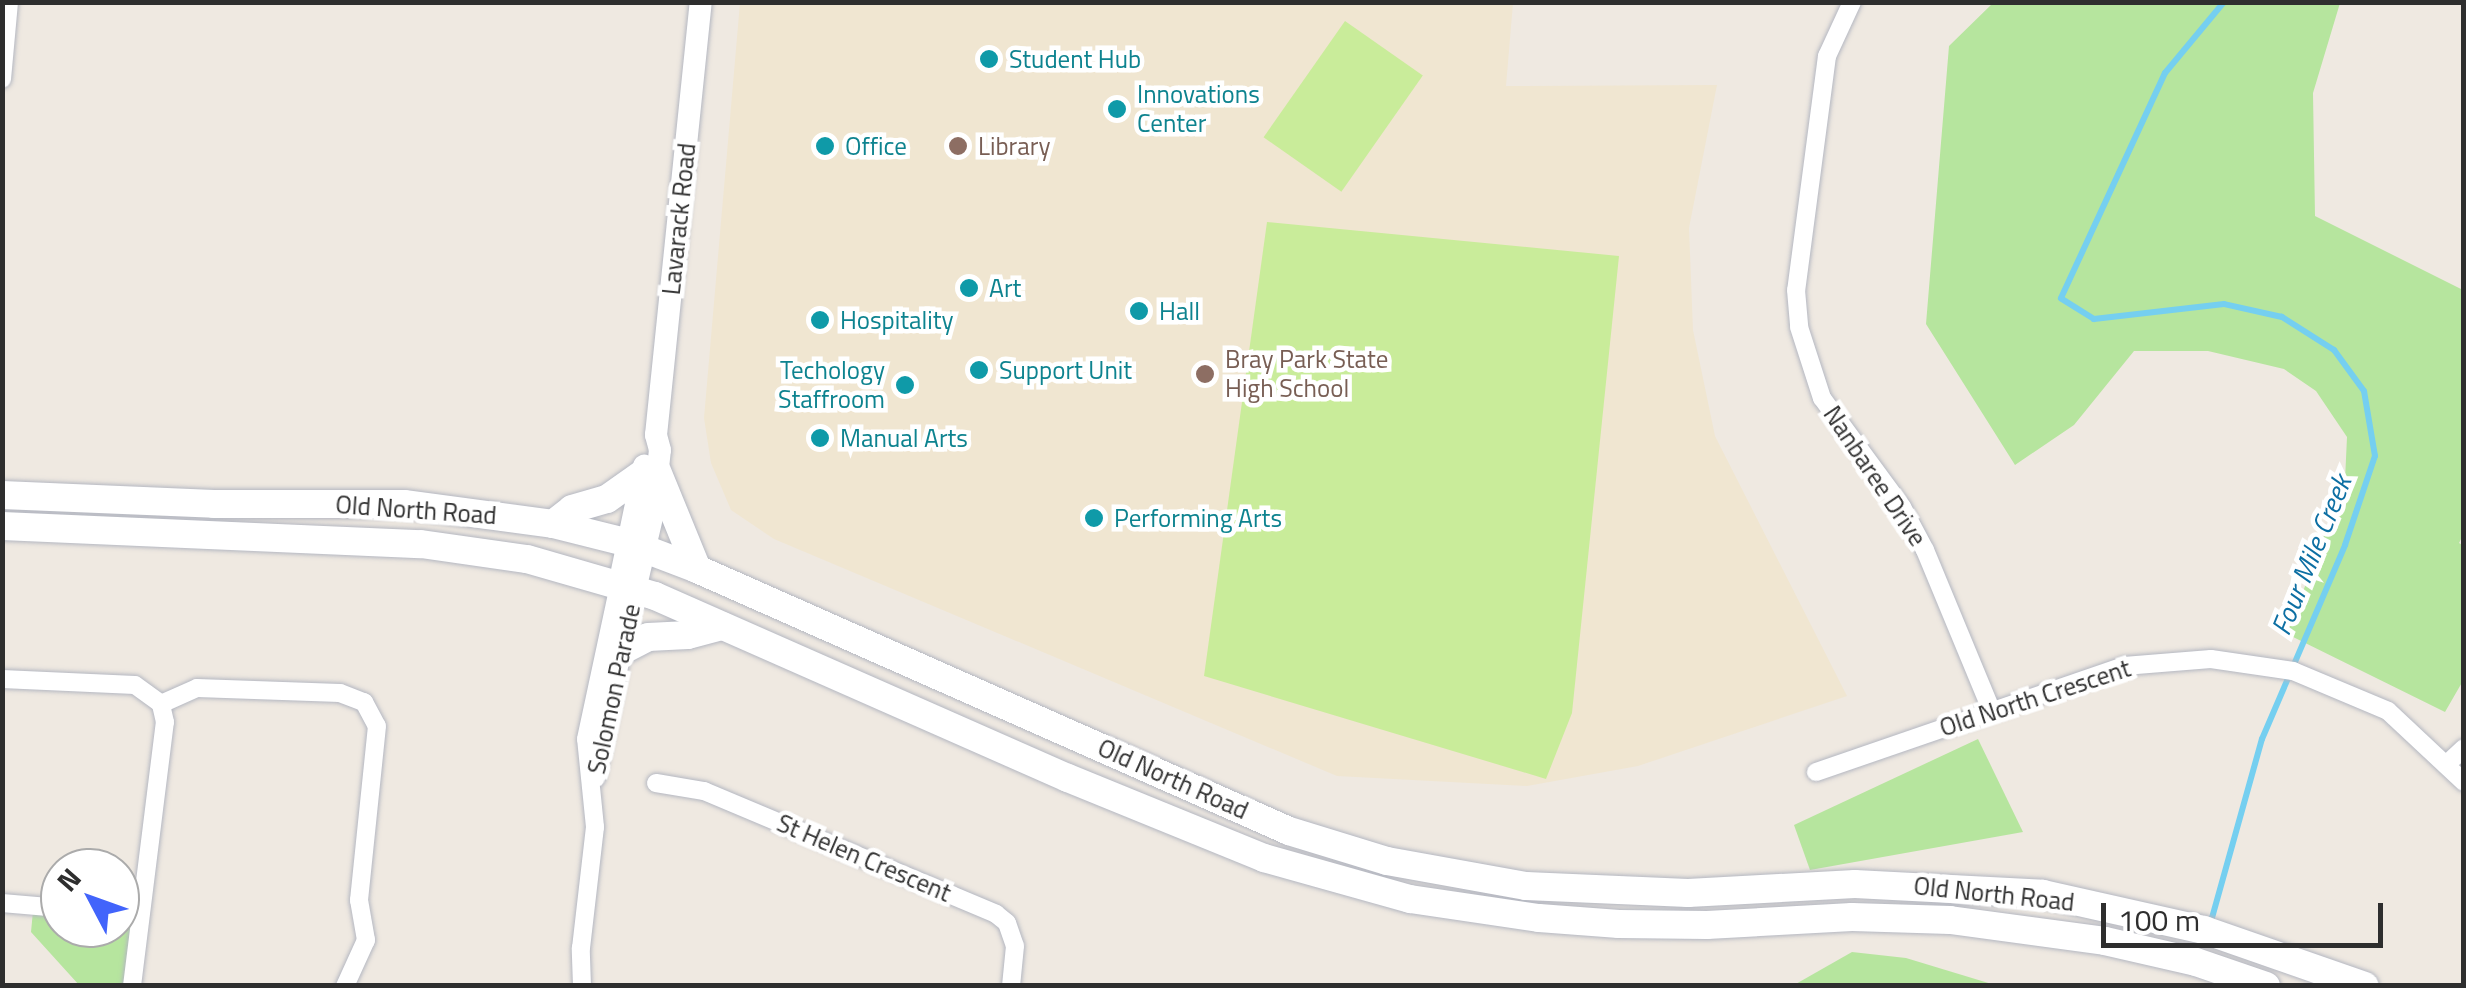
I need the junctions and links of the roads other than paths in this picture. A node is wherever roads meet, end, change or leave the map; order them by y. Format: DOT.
graph roads {
  1 [pos="9,2"];
  2 [pos="701,2"];
  3 [pos="1852,2"];
  4 [pos="2,79"];
  5 [pos="650,473"];
  6 [pos="2,495"];
  7 [pos="553,524"];
  8 [pos="2,526"];
  9 [pos="636,546"];
  10 [pos="697,569"];
  11 [pos="627,587"];
  12 [pos="722,626"];
  13 [pos="621,651"];
  14 [pos="2,679"];
  15 [pos="161,704"];
  16 [pos="1992,709"];
  17 [pos="2464,748"];
  18 [pos="2448,764"];
  19 [pos="1816,772"];
  20 [pos="2464,782"];
  21 [pos="656,783"];
  22 [pos="594,788"];
  23 [pos="140,863"];
  24 [pos="2,903"];
  25 [pos="40,906"];
  26 [pos="131,948"];
  27 [pos="132,986"];
  28 [pos="345,986"];
  29 [pos="582,986"];
  30 [pos="1011,986"];
  31 [pos="2266,986"];
  32 [pos="2365,986"];
  1 -- 4 [label="street"];
  2 -- 5 [label="street, Lavarack Road"];
  3 -- 16 [label="street, Nanbaree Drive"];
  5 -- 7 [label="main road"];
  5 -- 9 [label="street, Lavarack Road"];
  5 -- 10 [label="main road"];
  6 -- 7 [label="main road, Old North Road"];
  7 -- 9 [label="main road, Old North Road"];
  8 -- 11 [label="main road, Old North Road"];
  9 -- 10 [label="main road, Old North Road"];
  9 -- 11 [label="street, Lavarack Road"];
  10 -- 32 [label="main road, Old North Road"];
  11 -- 12 [label="main road, Old North Road"];
  11 -- 13 [label="street, Solomon Parade"];
  11 -- 22 [label="street, Solomon Parade"];
  12 -- 13 [label="main road"];
  12 -- 31 [label="main road, Old North Road"];
  13 -- 22 [label="street, Solomon Parade"];
  14 -- 15 [label="street"];
  15 -- 23 [label="street"];
  15 -- 28 [label="street"];
  16 -- 18 [label="street, Old North Crescent"];
  16 -- 19 [label="street, Old North Crescent"];
  17 -- 18 [label="street"];
  18 -- 20 [label="street, Old North Crescent"];
  21 -- 30 [label="street, St Helen Crescent"];
  22 -- 29 [label="street, Solomon Parade"];
  24 -- 25 [label="street"];
  26 -- 27 [label="street"];
}
